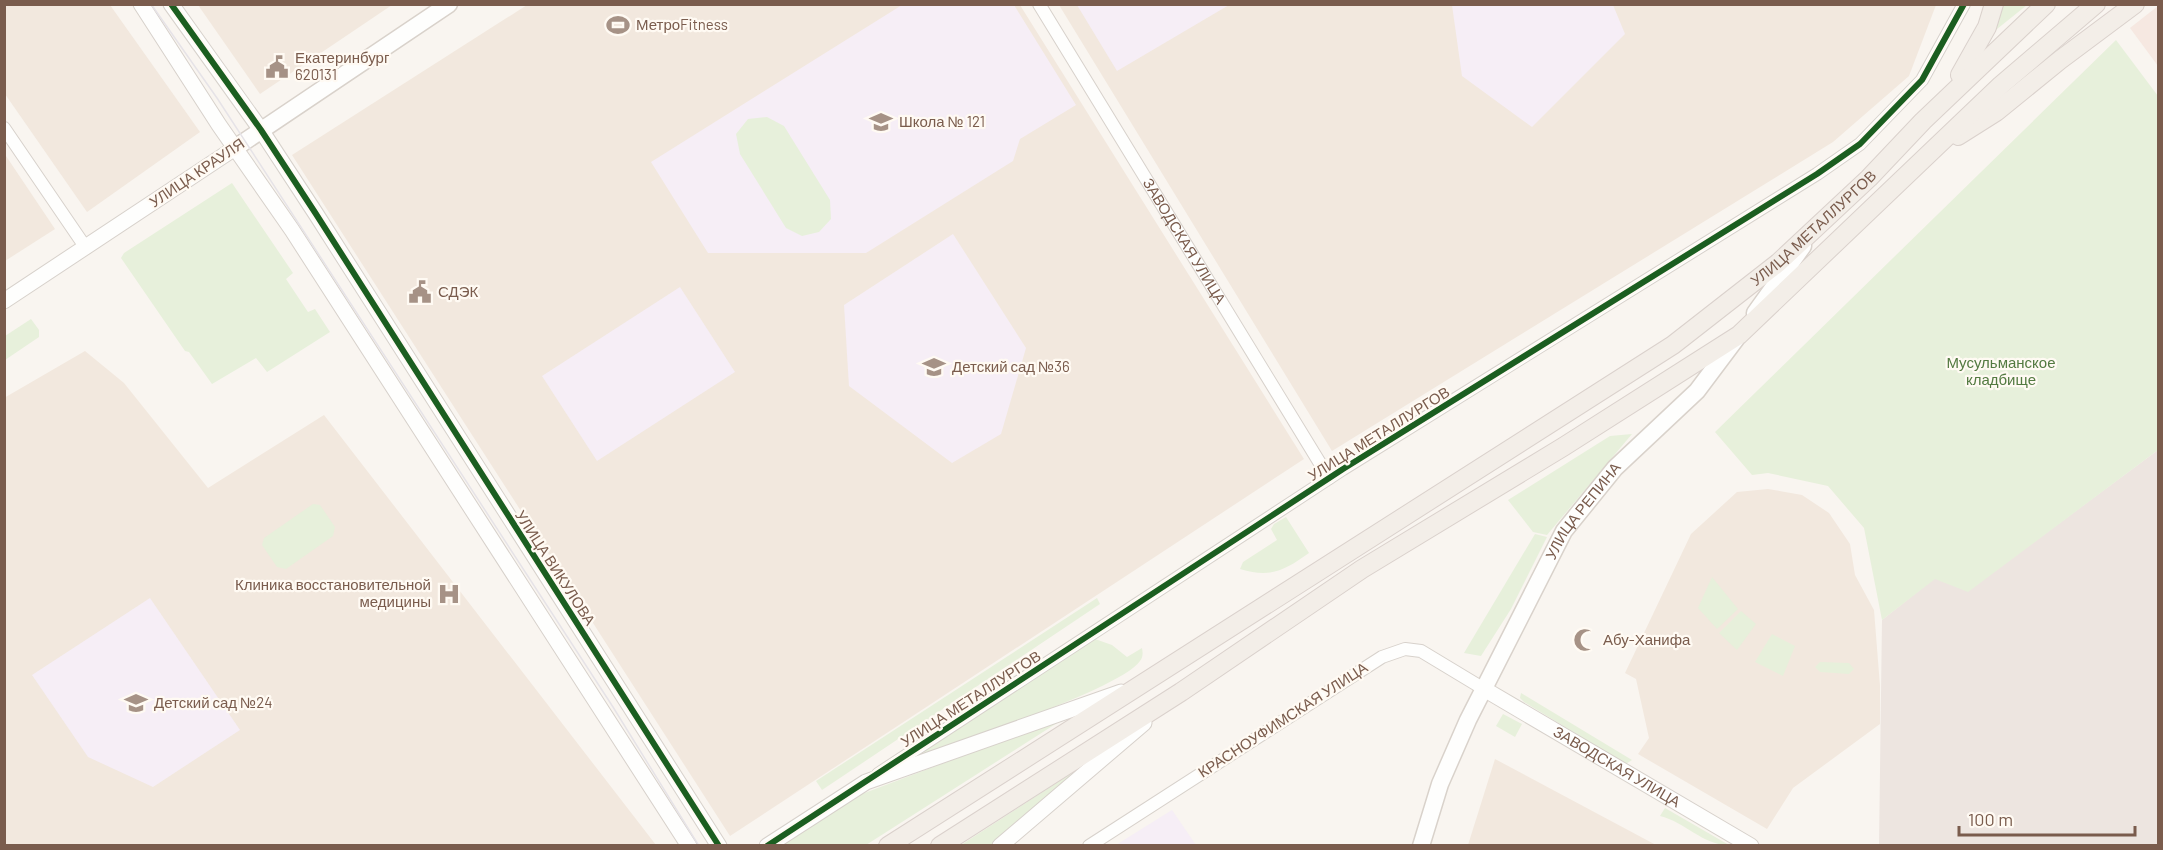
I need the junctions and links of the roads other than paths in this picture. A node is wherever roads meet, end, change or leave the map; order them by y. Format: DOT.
graph roads {
  1 [pos="141,4"];
  2 [pos="171,4"];
  3 [pos="448,4"];
  4 [pos="1039,4"];
  5 [pos="1964,4"];
  6 [pos="1994,4"];
  7 [pos="2046,4"];
  8 [pos="2096,4"];
  9 [pos="2135,4"];
  10 [pos="1923,121"];
  11 [pos="4,128"];
  12 [pos="261,130"];
  13 [pos="1940,144"];
  14 [pos="234,148"];
  15 [pos="1819,225"];
  16 [pos="86,248"];
  17 [pos="4,301"];
  18 [pos="1739,335"];
  19 [pos="1329,478"];
  20 [pos="1146,683"];
  21 [pos="1484,688"];
  22 [pos="1181,692"];
  23 [pos="866,782"];
  24 [pos="689,846"];
  25 [pos="718,846"];
  26 [pos="766,846"];
  27 [pos="888,846"];
  28 [pos="940,846"];
  29 [pos="1000,846"];
  30 [pos="1089,846"];
  31 [pos="1421,846"];
  32 [pos="1752,846"];
  1 -- 14 [label="street"];
  2 -- 12 [label="street, УЛИЦА ВИКУЛОВА"];
  3 -- 12 [label="main road, УЛИЦА КРАУЛЯ"];
  4 -- 19 [label="street, ЗАВОДСКАЯ УЛИЦА"];
  5 -- 19 [label="street, УЛИЦА МЕТАЛЛУРГОВ"];
  6 -- 10 [label="main road"];
  7 -- 10 [label="main road, УЛИЦА МЕТАЛЛУРГОВ"];
  8 -- 13 [label="main road, УЛИЦА МЕТАЛЛУРГОВ"];
  9 -- 13 [label="main road"];
  10 -- 15 [label="main road, УЛИЦА МЕТАЛЛУРГОВ"];
  11 -- 16 [label="street"];
  12 -- 14 [label="main road, УЛИЦА КРАУЛЯ"];
  12 -- 25 [label="street, УЛИЦА ВИКУЛОВА"];
  13 -- 18 [label="main road, УЛИЦА МЕТАЛЛУРГОВ"];
  14 -- 16 [label="street, УЛИЦА КРАУЛЯ"];
  14 -- 24 [label="street"];
  15 -- 18 [label="main road, УЛИЦА РЕПИНА"];
  15 -- 20 [label="main road, УЛИЦА МЕТАЛЛУРГОВ"];
  16 -- 17 [label="street, УЛИЦА КРАУЛЯ"];
  18 -- 21 [label="main road, УЛИЦА РЕПИНА"];
  18 -- 22 [label="main road, УЛИЦА МЕТАЛЛУРГОВ"];
  19 -- 23 [label="street, УЛИЦА МЕТАЛЛУРГОВ"];
  20 -- 23 [label="street"];
  20 -- 27 [label="main road, УЛИЦА МЕТАЛЛУРГОВ"];
  21 -- 30 [label="street, КРАСНОУФИМСКАЯ УЛИЦА"];
  21 -- 31 [label="main road, УЛИЦА РЕПИНА"];
  21 -- 32 [label="street, ЗАВОДСКАЯ УЛИЦА"];
  22 -- 28 [label="main road, УЛИЦА МЕТАЛЛУРГОВ"];
  22 -- 29 [label="street"];
  23 -- 26 [label="street, УЛИЦА МЕТАЛЛУРГОВ"];
}
